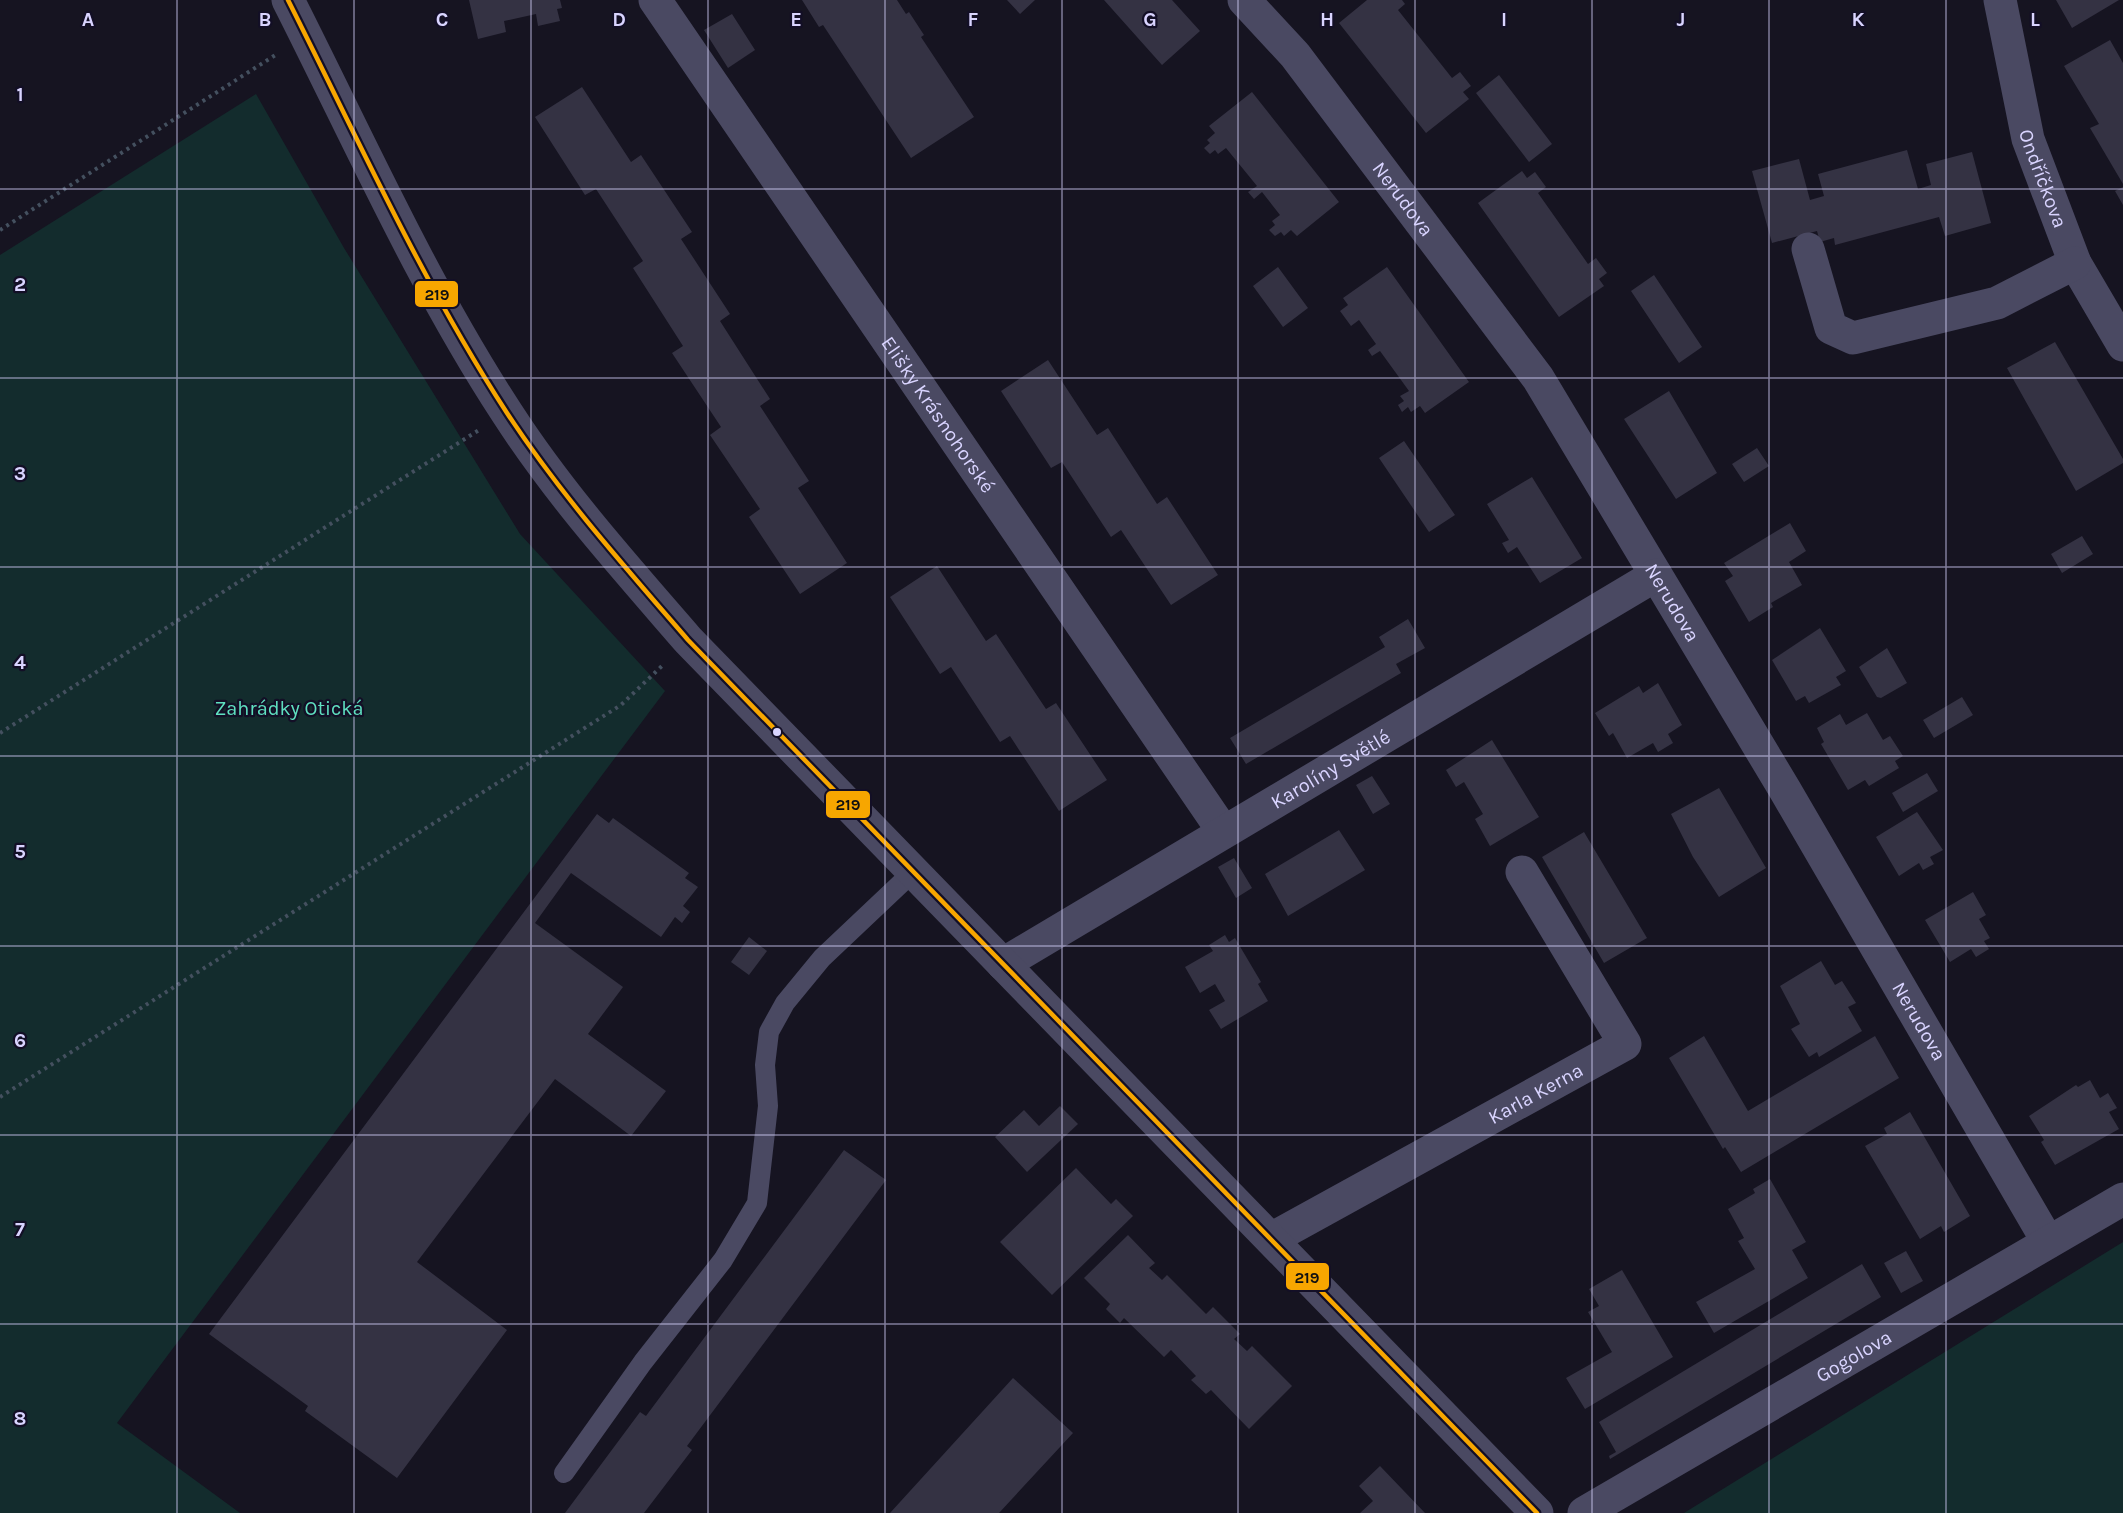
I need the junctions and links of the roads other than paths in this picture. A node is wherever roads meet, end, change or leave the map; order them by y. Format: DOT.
graph roads {
  1 [pos="288,0"];
  2 [pos="655,0"];
  3 [pos="1244,0"];
  4 [pos="2000,0"];
  5 [pos="1808,249"];
  6 [pos="2075,263"];
  7 [pos="2123,345"];
  8 [pos="1656,575"];
  9 [pos="1223,831"];
  10 [pos="915,871"];
  11 [pos="1522,872"];
  12 [pos="1003,964"];
  13 [pos="2123,1199"];
  14 [pos="1271,1239"];
  15 [pos="2048,1242"];
  16 [pos="564,1473"];
  17 [pos="1537,1513"];
  18 [pos="1584,1513"];
  1 -- 10 [label="street"];
  2 -- 9 [label="street, Elišky Krásnohorské"];
  3 -- 8 [label="street, Nerudova"];
  4 -- 6 [label="street, Ondříčkova"];
  5 -- 6 [label="street"];
  6 -- 7 [label="street, Ondříčkova"];
  8 -- 9 [label="street, Karolíny Světlé"];
  8 -- 15 [label="street, Nerudova"];
  9 -- 12 [label="street, Karolíny Světlé"];
  10 -- 12 [label="street"];
  10 -- 16 [label="lane"];
  11 -- 14 [label="street, Karla Kerna"];
  12 -- 14 [label="street"];
  13 -- 15 [label="street, Gogolova"];
  14 -- 17 [label="street"];
  15 -- 18 [label="street, Gogolova"];
}
